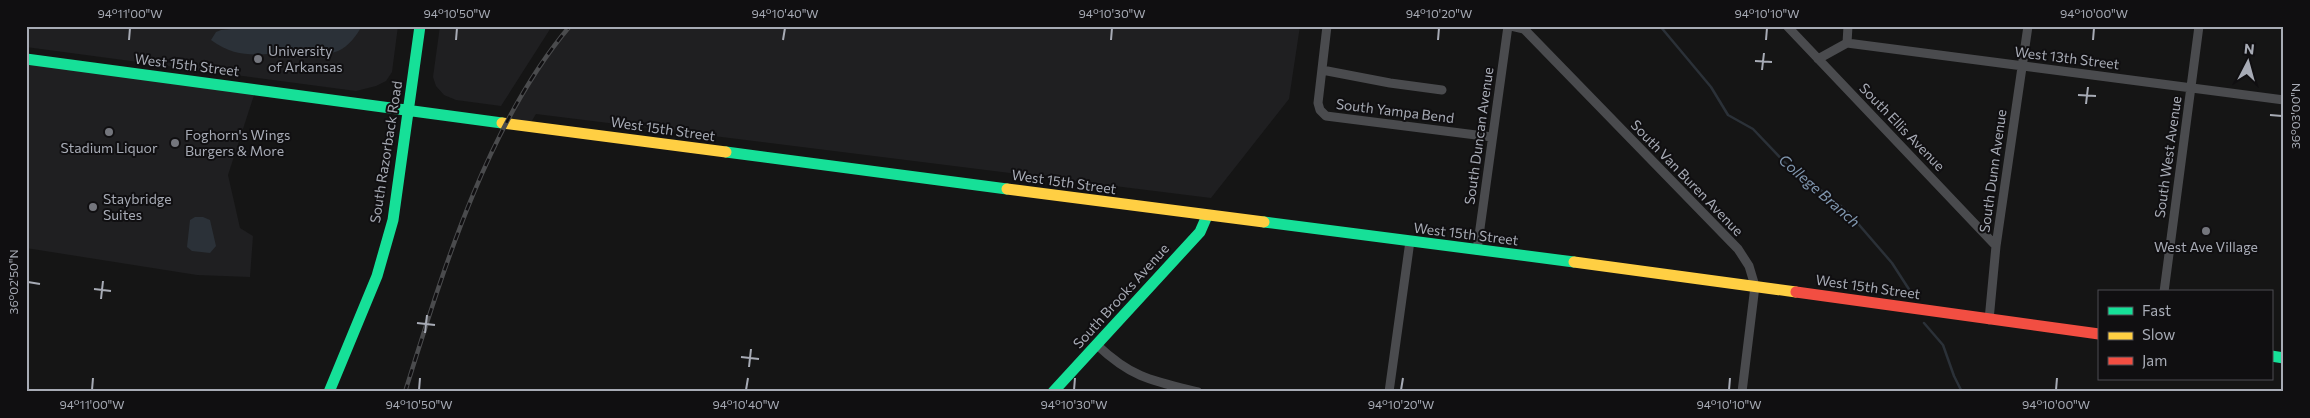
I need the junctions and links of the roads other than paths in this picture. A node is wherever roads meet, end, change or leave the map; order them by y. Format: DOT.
graph roads {
  1 [pos="420,26"];
  2 [pos="1327,26"];
  3 [pos="1509,26"];
  4 [pos="1787,26"];
  5 [pos="1848,26"];
  6 [pos="2028,26"];
  7 [pos="2199,26"];
  8 [pos="1846,43"];
  9 [pos="26,59"];
  10 [pos="1818,59"];
  11 [pos="2023,67"];
  12 [pos="1322,70"];
  13 [pos="2191,88"];
  14 [pos="1442,90"];
  15 [pos="2284,100"];
  16 [pos="408,111"];
  17 [pos="1492,137"];
  18 [pos="1207,216"];
  19 [pos="1410,241"];
  20 [pos="1996,246"];
  21 [pos="1477,250"];
  22 [pos="1755,286"];
  23 [pos="2164,290"];
  24 [pos="1989,320"];
  25 [pos="2098,334"];
  26 [pos="1097,345"];
  27 [pos="329,392"];
  28 [pos="1053,392"];
  29 [pos="1198,392"];
  30 [pos="1389,392"];
  31 [pos="1742,392"];
  1 -- 16 [label="main road, South Razorback Road"];
  2 -- 12 [label="street, South Yampa Bend"];
  3 -- 17 [label="street, South Duncan Avenue"];
  3 -- 22 [label="street, South Van Buren Avenue"];
  4 -- 10 [label="street, South Ellis Avenue"];
  5 -- 8 [label="street"];
  6 -- 11 [label="street, South Dunn Avenue"];
  7 -- 13 [label="street, South West Avenue"];
  8 -- 10 [label="street"];
  8 -- 11 [label="street, West 13th Street"];
  9 -- 16 [label="main road, West 15th Street"];
  10 -- 20 [label="street, South Ellis Avenue"];
  11 -- 13 [label="street, West 13th Street"];
  11 -- 20 [label="street, South Dunn Avenue"];
  12 -- 14 [label="street"];
  12 -- 17 [label="street, South Yampa Bend"];
  13 -- 15 [label="street, West 13th Street"];
  13 -- 23 [label="street, South West Avenue"];
  16 -- 18 [label="main road, West 15th Street"];
  16 -- 27 [label="main road, South Razorback Road"];
  17 -- 21 [label="street, South Duncan Avenue"];
  18 -- 19 [label="main road, West 15th Street"];
  18 -- 26 [label="main road, South Brooks Avenue"];
  19 -- 21 [label="main road, West 15th Street"];
  19 -- 30 [label="street"];
  20 -- 24 [label="street, South Dunn Avenue"];
  21 -- 22 [label="main road, West 15th Street"];
  22 -- 24 [label="main road, West 15th Street"];
  22 -- 31 [label="street, South Van Buren Avenue"];
  24 -- 25 [label="main road, West 15th Street"];
  26 -- 28 [label="main road, South Brooks Avenue"];
  26 -- 29 [label="street"];
}
